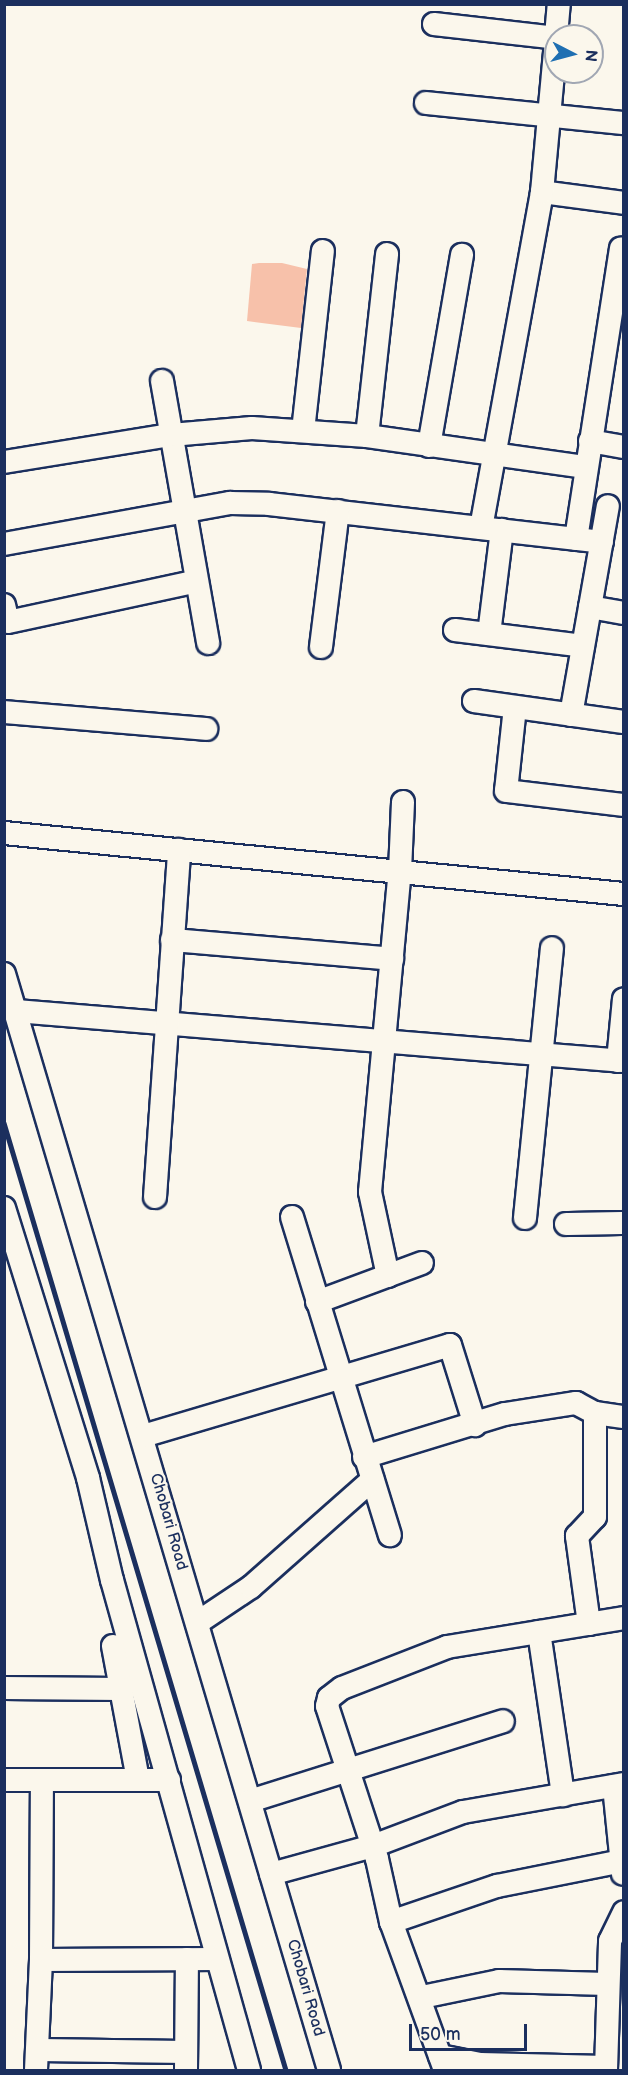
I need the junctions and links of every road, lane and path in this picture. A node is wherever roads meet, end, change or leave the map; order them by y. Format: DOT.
graph roads {
  1 [pos="559,4"];
  2 [pos="434,24"];
  3 [pos="557,24"];
  4 [pos="544,37"];
  5 [pos="552,84"];
  6 [pos="426,103"];
  7 [pos="549,114"];
  8 [pos="624,123"];
  9 [pos="542,192"];
  10 [pos="624,203"];
  11 [pos="621,248"];
  12 [pos="323,251"];
  13 [pos="387,254"];
  14 [pos="462,255"];
  15 [pos="620,286"];
  16 [pos="614,366"];
  17 [pos="162,381"];
  18 [pos="303,431"];
  19 [pos="171,435"];
  20 [pos="367,436"];
  21 [pos="590,441"];
  22 [pos="429,446"];
  23 [pos="624,447"];
  24 [pos="494,456"];
  25 [pos="4,462"];
  26 [pos="586,467"];
  27 [pos="608,506"];
  28 [pos="184,509"];
  29 [pos="338,511"];
  30 [pos="491,529"];
  31 [pos="576,539"];
  32 [pos="602,542"];
  33 [pos="4,544"];
  34 [pos="197,581"];
  35 [pos="4,605"];
  36 [pos="590,607"];
  37 [pos="624,613"];
  38 [pos="455,630"];
  39 [pos="489,634"];
  40 [pos="208,643"];
  41 [pos="583,646"];
  42 [pos="321,647"];
  43 [pos="474,701"];
  44 [pos="516,707"];
  45 [pos="4,712"];
  46 [pos="571,715"];
  47 [pos="624,722"];
  48 [pos="206,729"];
  49 [pos="403,802"];
  50 [pos="624,805"];
  51 [pos="4,832"];
  52 [pos="179,850"];
  53 [pos="400,872"];
  54 [pos="624,894"];
  55 [pos="172,940"];
  56 [pos="552,948"];
  57 [pos="392,959"];
  58 [pos="4,974"];
  59 [pos="624,999"];
  60 [pos="16,1011"];
  61 [pos="166,1023"];
  62 [pos="384,1040"];
  63 [pos="541,1056"];
  64 [pos="621,1061"];
  65 [pos="155,1197"];
  66 [pos="4,1208"];
  67 [pos="292,1217"];
  68 [pos="525,1218"];
  69 [pos="624,1223"];
  70 [pos="566,1224"];
  71 [pos="422,1263"];
  72 [pos="388,1276"];
  73 [pos="317,1302"];
  74 [pos="340,1378"];
  75 [pos="586,1408"];
  76 [pos="624,1416"];
  77 [pos="475,1425"];
  78 [pos="142,1436"];
  79 [pos="364,1457"];
  80 [pos="372,1480"];
  81 [pos="390,1535"];
  82 [pos="624,1618"];
  83 [pos="197,1623"];
  84 [pos="589,1624"];
  85 [pos="539,1632"];
  86 [pos="113,1646"];
  87 [pos="4,1688"];
  88 [pos="121,1689"];
  89 [pos="503,1720"];
  90 [pos="348,1770"];
  91 [pos="4,1780"];
  92 [pos="42,1780"];
  93 [pos="138,1780"];
  94 [pos="169,1780"];
  95 [pos="619,1785"];
  96 [pos="563,1795"];
  97 [pos="250,1801"];
  98 [pos="373,1846"];
  99 [pos="623,1868"];
  100 [pos="271,1874"];
  101 [pos="624,1912"];
  102 [pos="391,1922"];
  103 [pos="187,1959"];
  104 [pos="217,1959"];
  105 [pos="41,1960"];
  106 [pos="607,1984"];
  107 [pos="422,1997"];
  108 [pos="615,2026"];
  109 [pos="37,2060"];
  110 [pos="186,2061"];
  111 [pos="443,2063"];
  112 [pos="606,2069"];
  113 [pos="249,2070"];
  114 [pos="329,2070"];
  1 -- 3 [label="street"];
  2 -- 4 [label="street"];
  5 -- 7 [label="street"];
  6 -- 7 [label="street"];
  7 -- 8 [label="street"];
  7 -- 9 [label="street"];
  9 -- 10 [label="street"];
  9 -- 24 [label="street"];
  11 -- 15 [label="street"];
  12 -- 18 [label="street"];
  13 -- 20 [label="street"];
  14 -- 22 [label="street"];
  15 -- 16 [label="street"];
  16 -- 21 [label="street"];
  17 -- 19 [label="street"];
  18 -- 19 [label="street"];
  18 -- 20 [label="street"];
  19 -- 25 [label="street"];
  19 -- 28 [label="street"];
  20 -- 22 [label="street"];
  21 -- 23 [label="street"];
  21 -- 26 [label="street"];
  22 -- 24 [label="street"];
  24 -- 26 [label="street"];
  24 -- 30 [label="street"];
  26 -- 31 [label="street"];
  27 -- 32 [label="street"];
  28 -- 29 [label="street"];
  28 -- 33 [label="street"];
  28 -- 34 [label="street"];
  29 -- 30 [label="street"];
  29 -- 42 [label="street"];
  30 -- 31 [label="street"];
  30 -- 39 [label="street"];
  31 -- 32 [label="street"];
  32 -- 36 [label="street"];
  34 -- 35 [label="street"];
  34 -- 40 [label="street"];
  36 -- 37 [label="street"];
  36 -- 41 [label="street"];
  38 -- 39 [label="street"];
  39 -- 41 [label="street"];
  41 -- 46 [label="street"];
  43 -- 44 [label="street"];
  44 -- 46 [label="street"];
  44 -- 50 [label="street"];
  45 -- 48 [label="street"];
  46 -- 47 [label="street"];
  49 -- 53 [label="street"];
  51 -- 52 [label="street"];
  52 -- 53 [label="street"];
  52 -- 55 [label="street"];
  53 -- 54 [label="street"];
  53 -- 57 [label="street"];
  55 -- 57 [label="street"];
  55 -- 61 [label="street"];
  56 -- 63 [label="street"];
  57 -- 62 [label="street"];
  58 -- 60 [label="street, Chobari Road"];
  59 -- 64 [label="street"];
  60 -- 61 [label="street"];
  60 -- 78 [label="street, Chobari Road"];
  61 -- 62 [label="street"];
  61 -- 65 [label="street"];
  62 -- 63 [label="street"];
  62 -- 72 [label="street"];
  63 -- 64 [label="street"];
  63 -- 68 [label="street"];
  66 -- 94 [label="street"];
  67 -- 73 [label="street"];
  69 -- 70 [label="street"];
  71 -- 72 [label="street"];
  72 -- 73 [label="street"];
  73 -- 74 [label="street"];
  74 -- 77 [label="street"];
  74 -- 78 [label="street"];
  74 -- 79 [label="street"];
  75 -- 76 [label="street"];
  75 -- 77 [label="street"];
  75 -- 84 [label="street"];
  77 -- 79 [label="street"];
  78 -- 83 [label="street, Chobari Road"];
  79 -- 80 [label="street"];
  80 -- 81 [label="street"];
  80 -- 83 [label="street"];
  82 -- 84 [label="street"];
  83 -- 97 [label="street, Chobari Road"];
  84 -- 85 [label="street"];
  85 -- 90 [label="street"];
  85 -- 96 [label="street"];
  86 -- 88 [label="street"];
  87 -- 88 [label="street"];
  88 -- 93 [label="street"];
  89 -- 90 [label="street"];
  90 -- 97 [label="street"];
  90 -- 98 [label="street"];
  91 -- 92 [label="street"];
  92 -- 93 [label="street"];
  92 -- 105 [label="street"];
  93 -- 94 [label="street"];
  94 -- 104 [label="street"];
  95 -- 96 [label="street"];
  95 -- 99 [label="street"];
  96 -- 98 [label="street"];
  97 -- 100 [label="street, Chobari Road"];
  98 -- 100 [label="street"];
  98 -- 102 [label="street"];
  99 -- 102 [label="street"];
  100 -- 114 [label="street, Chobari Road"];
  101 -- 106 [label="street"];
  102 -- 107 [label="street"];
  103 -- 104 [label="street"];
  103 -- 105 [label="street"];
  103 -- 110 [label="street"];
  104 -- 113 [label="street"];
  105 -- 109 [label="street"];
  106 -- 107 [label="street"];
  106 -- 108 [label="street"];
  107 -- 111 [label="street"];
  108 -- 112 [label="street"];
  109 -- 110 [label="street"];
  111 -- 112 [label="street"];
}
